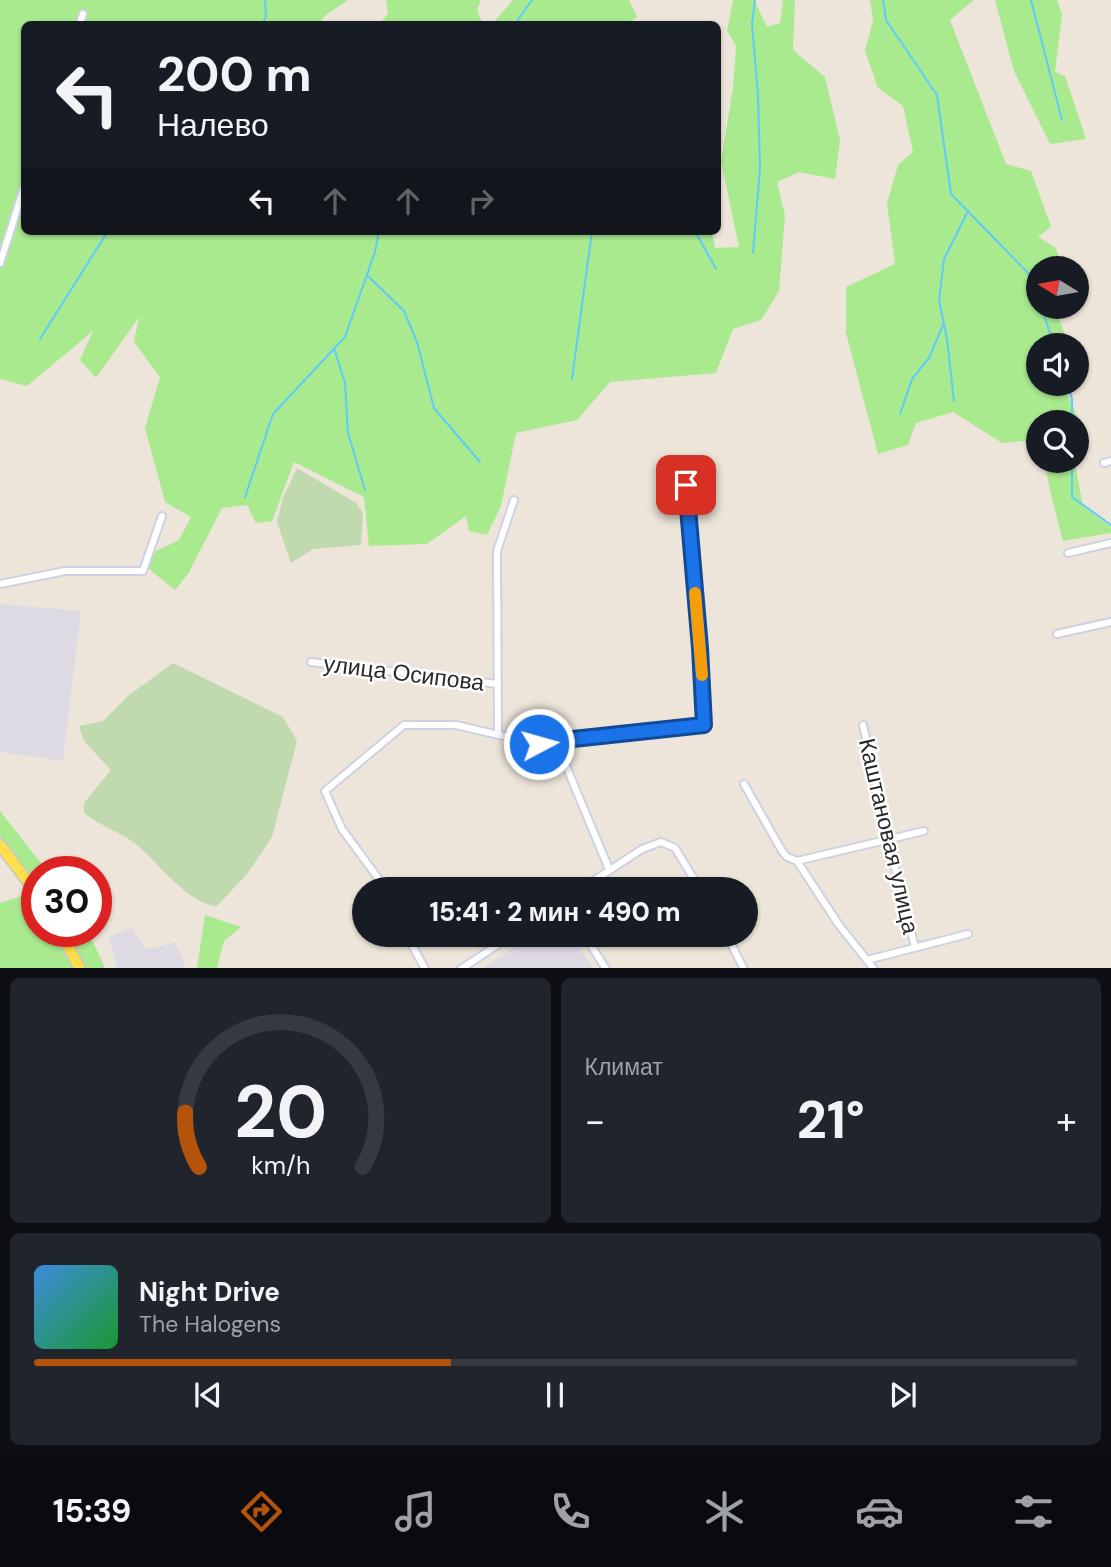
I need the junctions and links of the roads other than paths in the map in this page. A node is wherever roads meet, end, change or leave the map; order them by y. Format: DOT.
graph roads {
  1 [pos="83,14"];
  2 [pos="81,21"];
  3 [pos="21,197"];
  4 [pos="0,263"];
  5 [pos="686,485"];
  6 [pos="514,500"];
  7 [pos="162,516"];
  8 [pos="1111,543"];
  9 [pos="1068,552"];
  10 [pos="0,584"];
  11 [pos="1111,622"];
  12 [pos="1057,634"];
  13 [pos="311,662"];
  14 [pos="498,684"];
  15 [pos="863,725"];
  16 [pos="498,734"];
  17 [pos="559,749"];
  18 [pos="744,784"];
  19 [pos="925,831"];
  20 [pos="888,840"];
  21 [pos="0,845"];
  22 [pos="797,861"];
  23 [pos="609,869"];
  24 [pos="21,873"];
  25 [pos="377,877"];
  26 [pos="598,877"];
  27 [pos="692,877"];
  28 [pos="968,934"];
  29 [pos="69,947"];
  30 [pos="413,947"];
  31 [pos="494,947"];
  32 [pos="592,947"];
  33 [pos="733,947"];
  34 [pos="915,947"];
  35 [pos="867,960"];
  36 [pos="80,968"];
  37 [pos="425,968"];
  38 [pos="461,968"];
  39 [pos="606,968"];
  40 [pos="744,968"];
  41 [pos="874,968"];
  1 -- 2 [label="street"];
  3 -- 4 [label="street"];
  5 -- 17 [label="street"];
  6 -- 14 [label="street"];
  7 -- 10 [label="street"];
  8 -- 9 [label="street"];
  11 -- 12 [label="street"];
  13 -- 14 [label="street, улица Осипова"];
  14 -- 16 [label="street"];
  15 -- 20 [label="street, Каштановая улица"];
  16 -- 17 [label="street"];
  16 -- 25 [label="street"];
  17 -- 23 [label="street"];
  18 -- 22 [label="street"];
  19 -- 20 [label="street"];
  20 -- 22 [label="street"];
  20 -- 34 [label="street, Каштановая улица"];
  21 -- 24 [label="main road"];
  22 -- 35 [label="street"];
  23 -- 26 [label="street"];
  23 -- 27 [label="street"];
  28 -- 34 [label="street"];
  29 -- 36 [label="main road"];
  30 -- 37 [label="street"];
  31 -- 38 [label="street"];
  32 -- 39 [label="street"];
  33 -- 40 [label="street"];
  34 -- 35 [label="street"];
  35 -- 41 [label="street"];
}
